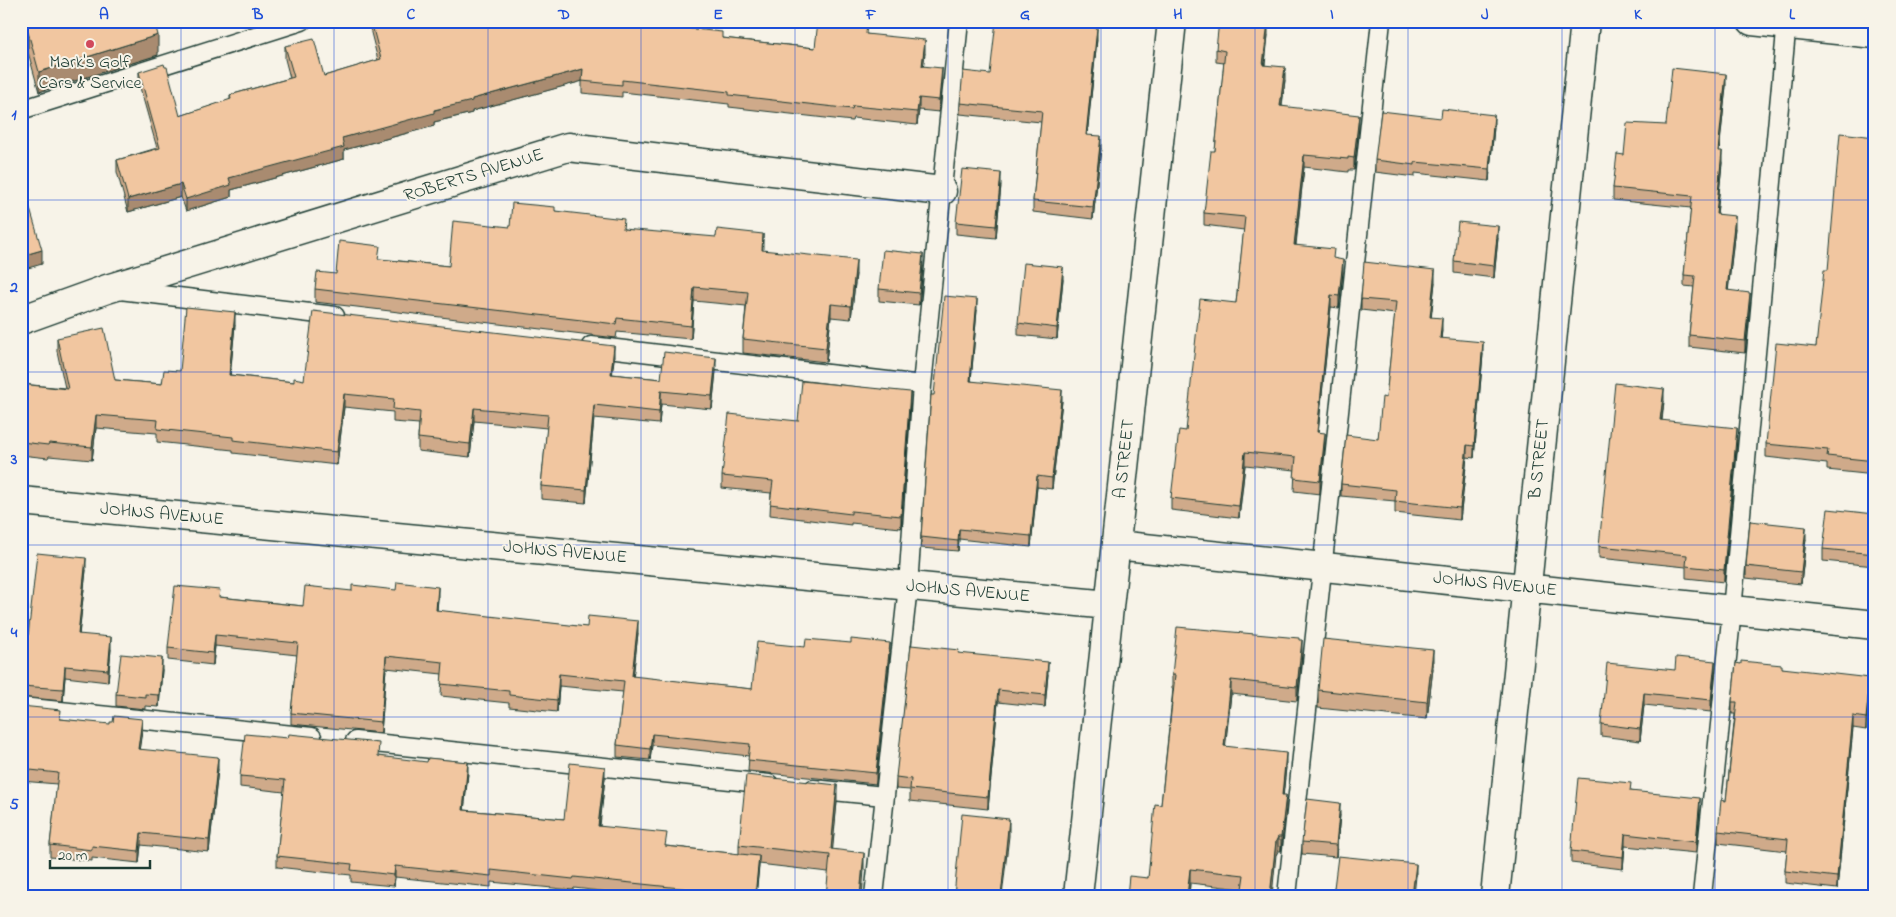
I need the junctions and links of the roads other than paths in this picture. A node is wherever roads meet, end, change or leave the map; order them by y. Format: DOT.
graph roads {
  1 [pos="302,21"];
  2 [pos="959,21"];
  3 [pos="1172,21"];
  4 [pos="1381,21"];
  5 [pos="1585,21"];
  6 [pos="1752,21"];
  7 [pos="1787,23"];
  8 [pos="1875,34"];
  9 [pos="21,110"];
  10 [pos="942,191"];
  11 [pos="107,288"];
  12 [pos="352,318"];
  13 [pos="21,320"];
  14 [pos="578,344"];
  15 [pos="922,385"];
  16 [pos="21,501"];
  17 [pos="1116,545"];
  18 [pos="1322,567"];
  19 [pos="908,586"];
  20 [pos="1527,589"];
  21 [pos="1109,605"];
  22 [pos="1732,610"];
  23 [pos="1875,626"];
  24 [pos="21,707"];
  25 [pos="884,796"];
  26 [pos="874,896"];
  27 [pos="1078,896"];
  28 [pos="1287,896"];
  29 [pos="1495,896"];
  30 [pos="1702,896"];
  1 -- 9 [label="lane"];
  2 -- 10 [label="lane"];
  3 -- 17 [label="street, A STREET"];
  4 -- 18 [label="lane"];
  5 -- 20 [label="street, B STREET"];
  6 -- 7 [label="street"];
  7 -- 8 [label="street"];
  7 -- 22 [label="lane"];
  10 -- 11 [label="street, ROBERTS AVENUE"];
  10 -- 15 [label="lane"];
  11 -- 12 [label="lane"];
  11 -- 13 [label="street, ROBERTS AVENUE"];
  14 -- 15 [label="lane"];
  15 -- 19 [label="lane"];
  16 -- 19 [label="street, JOHNS AVENUE"];
  17 -- 18 [label="street, JOHNS AVENUE"];
  17 -- 21 [label="street, A STREET"];
  18 -- 20 [label="street, JOHNS AVENUE"];
  18 -- 28 [label="lane"];
  19 -- 21 [label="street, JOHNS AVENUE"];
  19 -- 25 [label="lane"];
  20 -- 22 [label="street, JOHNS AVENUE"];
  20 -- 29 [label="street, B STREET"];
  21 -- 27 [label="street, A STREET"];
  22 -- 23 [label="street, JOHNS AVENUE"];
  22 -- 30 [label="lane"];
  24 -- 25 [label="lane"];
  25 -- 26 [label="lane"];
}
